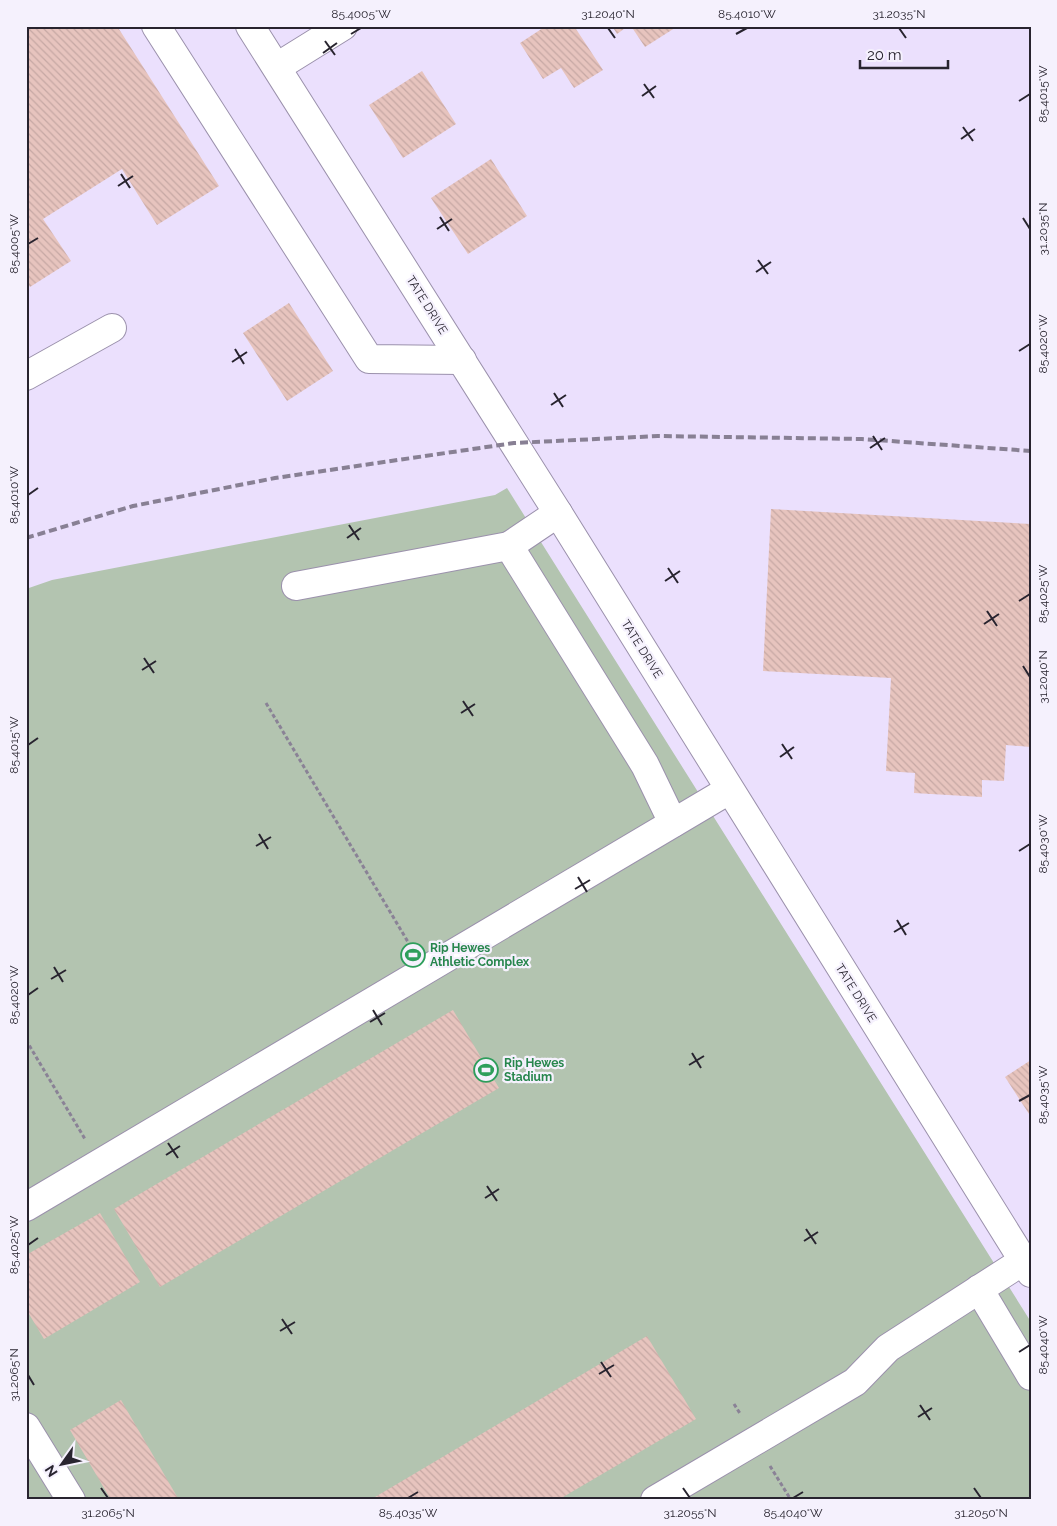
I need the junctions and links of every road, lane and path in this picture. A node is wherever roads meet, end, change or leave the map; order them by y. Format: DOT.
graph roads {
  1 [pos="156,26"];
  2 [pos="250,26"];
  3 [pos="343,26"];
  4 [pos="277,67"];
  5 [pos="112,328"];
  6 [pos="462,360"];
  7 [pos="26,376"];
  8 [pos="558,513"];
  9 [pos="509,546"];
  10 [pos="296,586"];
  11 [pos="266,703"];
  12 [pos="729,790"];
  13 [pos="673,823"];
  14 [pos="424,970"];
  15 [pos="26,1040"];
  16 [pos="99,1163"];
  17 [pos="26,1207"];
  18 [pos="1027,1267"];
  19 [pos="979,1289"];
  20 [pos="1031,1376"];
  21 [pos="26,1427"];
  22 [pos="71,1500"];
  23 [pos="654,1500"];
  1 -- 6 [label="street"];
  2 -- 4 [label="street, TATE DRIVE"];
  3 -- 4 [label="street"];
  4 -- 6 [label="street, TATE DRIVE"];
  5 -- 7 [label="street"];
  6 -- 8 [label="street, TATE DRIVE"];
  8 -- 9 [label="street"];
  8 -- 12 [label="street, TATE DRIVE"];
  9 -- 10 [label="street"];
  9 -- 13 [label="street"];
  11 -- 14 [label="path"];
  12 -- 13 [label="street"];
  12 -- 18 [label="street, TATE DRIVE"];
  13 -- 14 [label="street"];
  14 -- 16 [label="street"];
  15 -- 16 [label="path"];
  16 -- 17 [label="street"];
  18 -- 19 [label="street"];
  19 -- 20 [label="street"];
  19 -- 23 [label="street"];
  21 -- 22 [label="street"];
}
